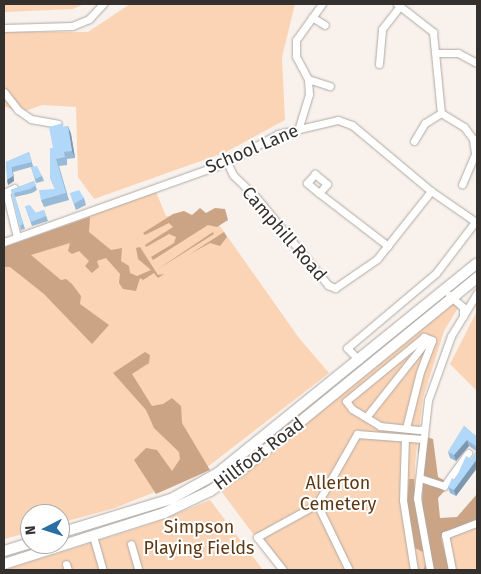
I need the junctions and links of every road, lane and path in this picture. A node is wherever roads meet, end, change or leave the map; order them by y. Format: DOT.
graph roads {
  1 [pos="103,4"];
  2 [pos="322,4"];
  3 [pos="399,5"];
  4 [pos="312,17"];
  5 [pos="326,24"];
  6 [pos="4,28"];
  7 [pos="436,53"];
  8 [pos="477,63"];
  9 [pos="379,64"];
  10 [pos="308,79"];
  11 [pos="330,86"];
  12 [pos="4,92"];
  13 [pos="441,114"];
  14 [pos="58,124"];
  15 [pos="299,127"];
  16 [pos="475,138"];
  17 [pos="414,141"];
  18 [pos="227,162"];
  19 [pos="462,184"];
  20 [pos="14,188"];
  21 [pos="431,191"];
  22 [pos="318,194"];
  23 [pos="476,223"];
  24 [pos="17,237"];
  25 [pos="4,242"];
  26 [pos="388,246"];
  27 [pos="477,262"];
  28 [pos="477,278"];
  29 [pos="443,291"];
  30 [pos="477,293"];
  31 [pos="452,298"];
  32 [pos="463,316"];
  33 [pos="428,339"];
  34 [pos="359,360"];
  35 [pos="367,416"];
  36 [pos="406,428"];
  37 [pos="423,429"];
  38 [pos="405,438"];
  39 [pos="423,439"];
  40 [pos="468,453"];
  41 [pos="211,478"];
  42 [pos="420,478"];
  43 [pos="218,487"];
  44 [pos="317,504"];
  45 [pos="477,524"];
  46 [pos="70,531"];
  47 [pos="93,536"];
  48 [pos="131,544"];
  49 [pos="20,546"];
  50 [pos="4,551"];
  51 [pos="4,564"];
  52 [pos="138,568"];
  53 [pos="103,570"];
  54 [pos="283,570"];
  55 [pos="350,570"];
  56 [pos="414,570"];
  57 [pos="430,570"];
  58 [pos="452,570"];
  1 -- 6 [label="street"];
  2 -- 4 [label="street"];
  3 -- 7 [label="street"];
  3 -- 9 [label="street"];
  4 -- 5 [label="street"];
  4 -- 10 [label="street"];
  7 -- 8 [label="street"];
  7 -- 13 [label="street"];
  10 -- 11 [label="street"];
  10 -- 15 [label="street"];
  12 -- 14 [label="street"];
  13 -- 16 [label="street"];
  13 -- 17 [label="street"];
  15 -- 18 [label="street, School Lane"];
  15 -- 21 [label="street, School Lane"];
  16 -- 19 [label="street"];
  18 -- 24 [label="street, School Lane"];
  18 -- 26 [label="street, Camphill Road"];
  20 -- 24 [label="street"];
  21 -- 23 [label="street, School Lane"];
  21 -- 26 [label="street, Camphill Road"];
  22 -- 26 [label="street"];
  23 -- 34 [label="street"];
  24 -- 25 [label="street, School Lane"];
  27 -- 29 [label="highway, Hillfoot Road"];
  28 -- 31 [label="highway, Hillfoot Road"];
  29 -- 31 [label="street"];
  29 -- 34 [label="highway, Hillfoot Road"];
  30 -- 32 [label="street"];
  31 -- 32 [label="street"];
  31 -- 43 [label="highway, Hillfoot Road"];
  32 -- 37 [label="street"];
  33 -- 35 [label="street"];
  33 -- 35 [label="street"];
  33 -- 36 [label="street"];
  34 -- 41 [label="highway, Hillfoot Road"];
  35 -- 36 [label="street"];
  36 -- 37 [label="street"];
  37 -- 39 [label="street"];
  38 -- 39 [label="street"];
  38 -- 44 [label="street"];
  38 -- 56 [label="street"];
  39 -- 42 [label="street"];
  40 -- 42 [label="street"];
  41 -- 43 [label="street"];
  41 -- 46 [label="highway, Hillfoot Road"];
  42 -- 57 [label="street"];
  43 -- 47 [label="highway, Hillfoot Road"];
  44 -- 54 [label="street"];
  44 -- 55 [label="street"];
  45 -- 58 [label="street"];
  47 -- 51 [label="highway, Hillfoot Road"];
  47 -- 53 [label="street"];
  48 -- 52 [label="street"];
  49 -- 50 [label="highway"];
}
